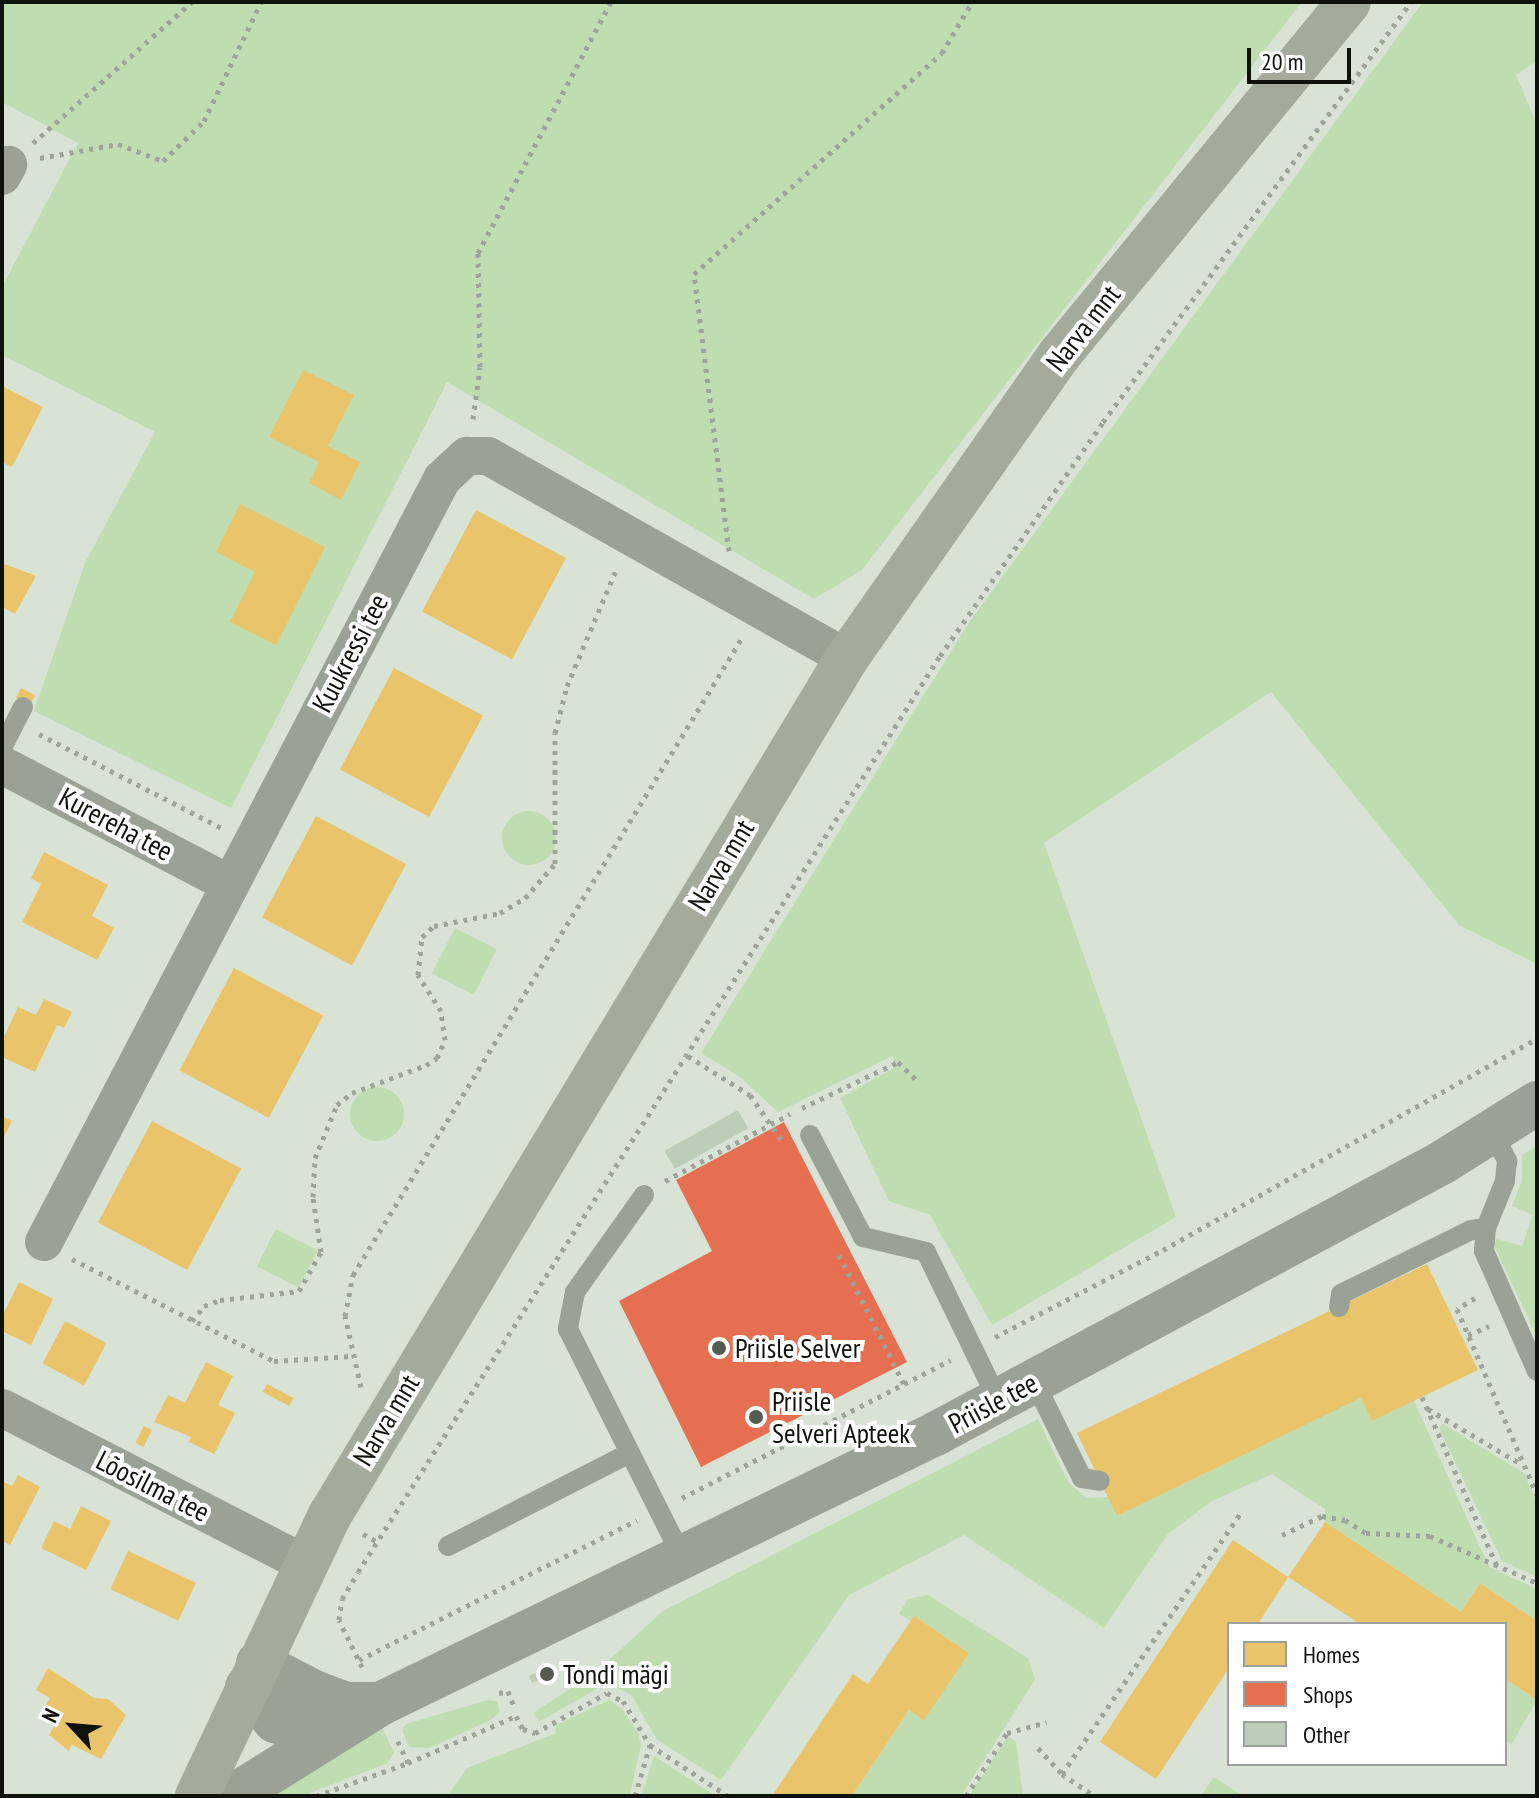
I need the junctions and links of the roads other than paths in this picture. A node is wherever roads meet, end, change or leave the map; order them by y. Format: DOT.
graph roads {
  1 [pos="1349,2"];
  2 [pos="847,658"];
  3 [pos="19,714"];
  4 [pos="2,748"];
  5 [pos="2,765"];
  6 [pos="230,884"];
  7 [pos="1537,1103"];
  8 [pos="1492,1131"];
  9 [pos="810,1135"];
  10 [pos="644,1195"];
  11 [pos="1486,1228"];
  12 [pos="54,1249"];
  13 [pos="1339,1307"];
  14 [pos="1537,1371"];
  15 [pos="1016,1390"];
  16 [pos="2,1408"];
  17 [pos="628,1454"];
  18 [pos="1100,1481"];
  19 [pos="448,1546"];
  20 [pos="682,1557"];
  21 [pos="305,1564"];
  22 [pos="252,1675"];
  23 [pos="379,1702"];
  24 [pos="324,1736"];
  25 [pos="197,1796"];
  26 [pos="233,1796"];
  1 -- 2 [label="main road, Narva mnt"];
  2 -- 6 [label="street, Kuukressi tee"];
  2 -- 21 [label="main road, Narva mnt"];
  3 -- 4 [label="lane"];
  5 -- 6 [label="street, Kurereha tee"];
  6 -- 12 [label="street, Kuukressi tee"];
  7 -- 8 [label="street, Priisle tee"];
  8 -- 11 [label="lane"];
  8 -- 15 [label="street, Priisle tee"];
  9 -- 15 [label="lane"];
  10 -- 17 [label="lane"];
  11 -- 13 [label="lane"];
  11 -- 14 [label="lane"];
  15 -- 18 [label="lane"];
  15 -- 20 [label="street, Priisle tee"];
  16 -- 21 [label="street, Lõosilma tee"];
  17 -- 19 [label="lane"];
  17 -- 20 [label="lane"];
  20 -- 23 [label="street, Priisle tee"];
  21 -- 22 [label="main road, Narva mnt"];
  22 -- 23 [label="street, Priisle tee"];
  22 -- 24 [label="street"];
  22 -- 25 [label="main road, Narva mnt"];
  23 -- 24 [label="street"];
  24 -- 26 [label="street"];
}
